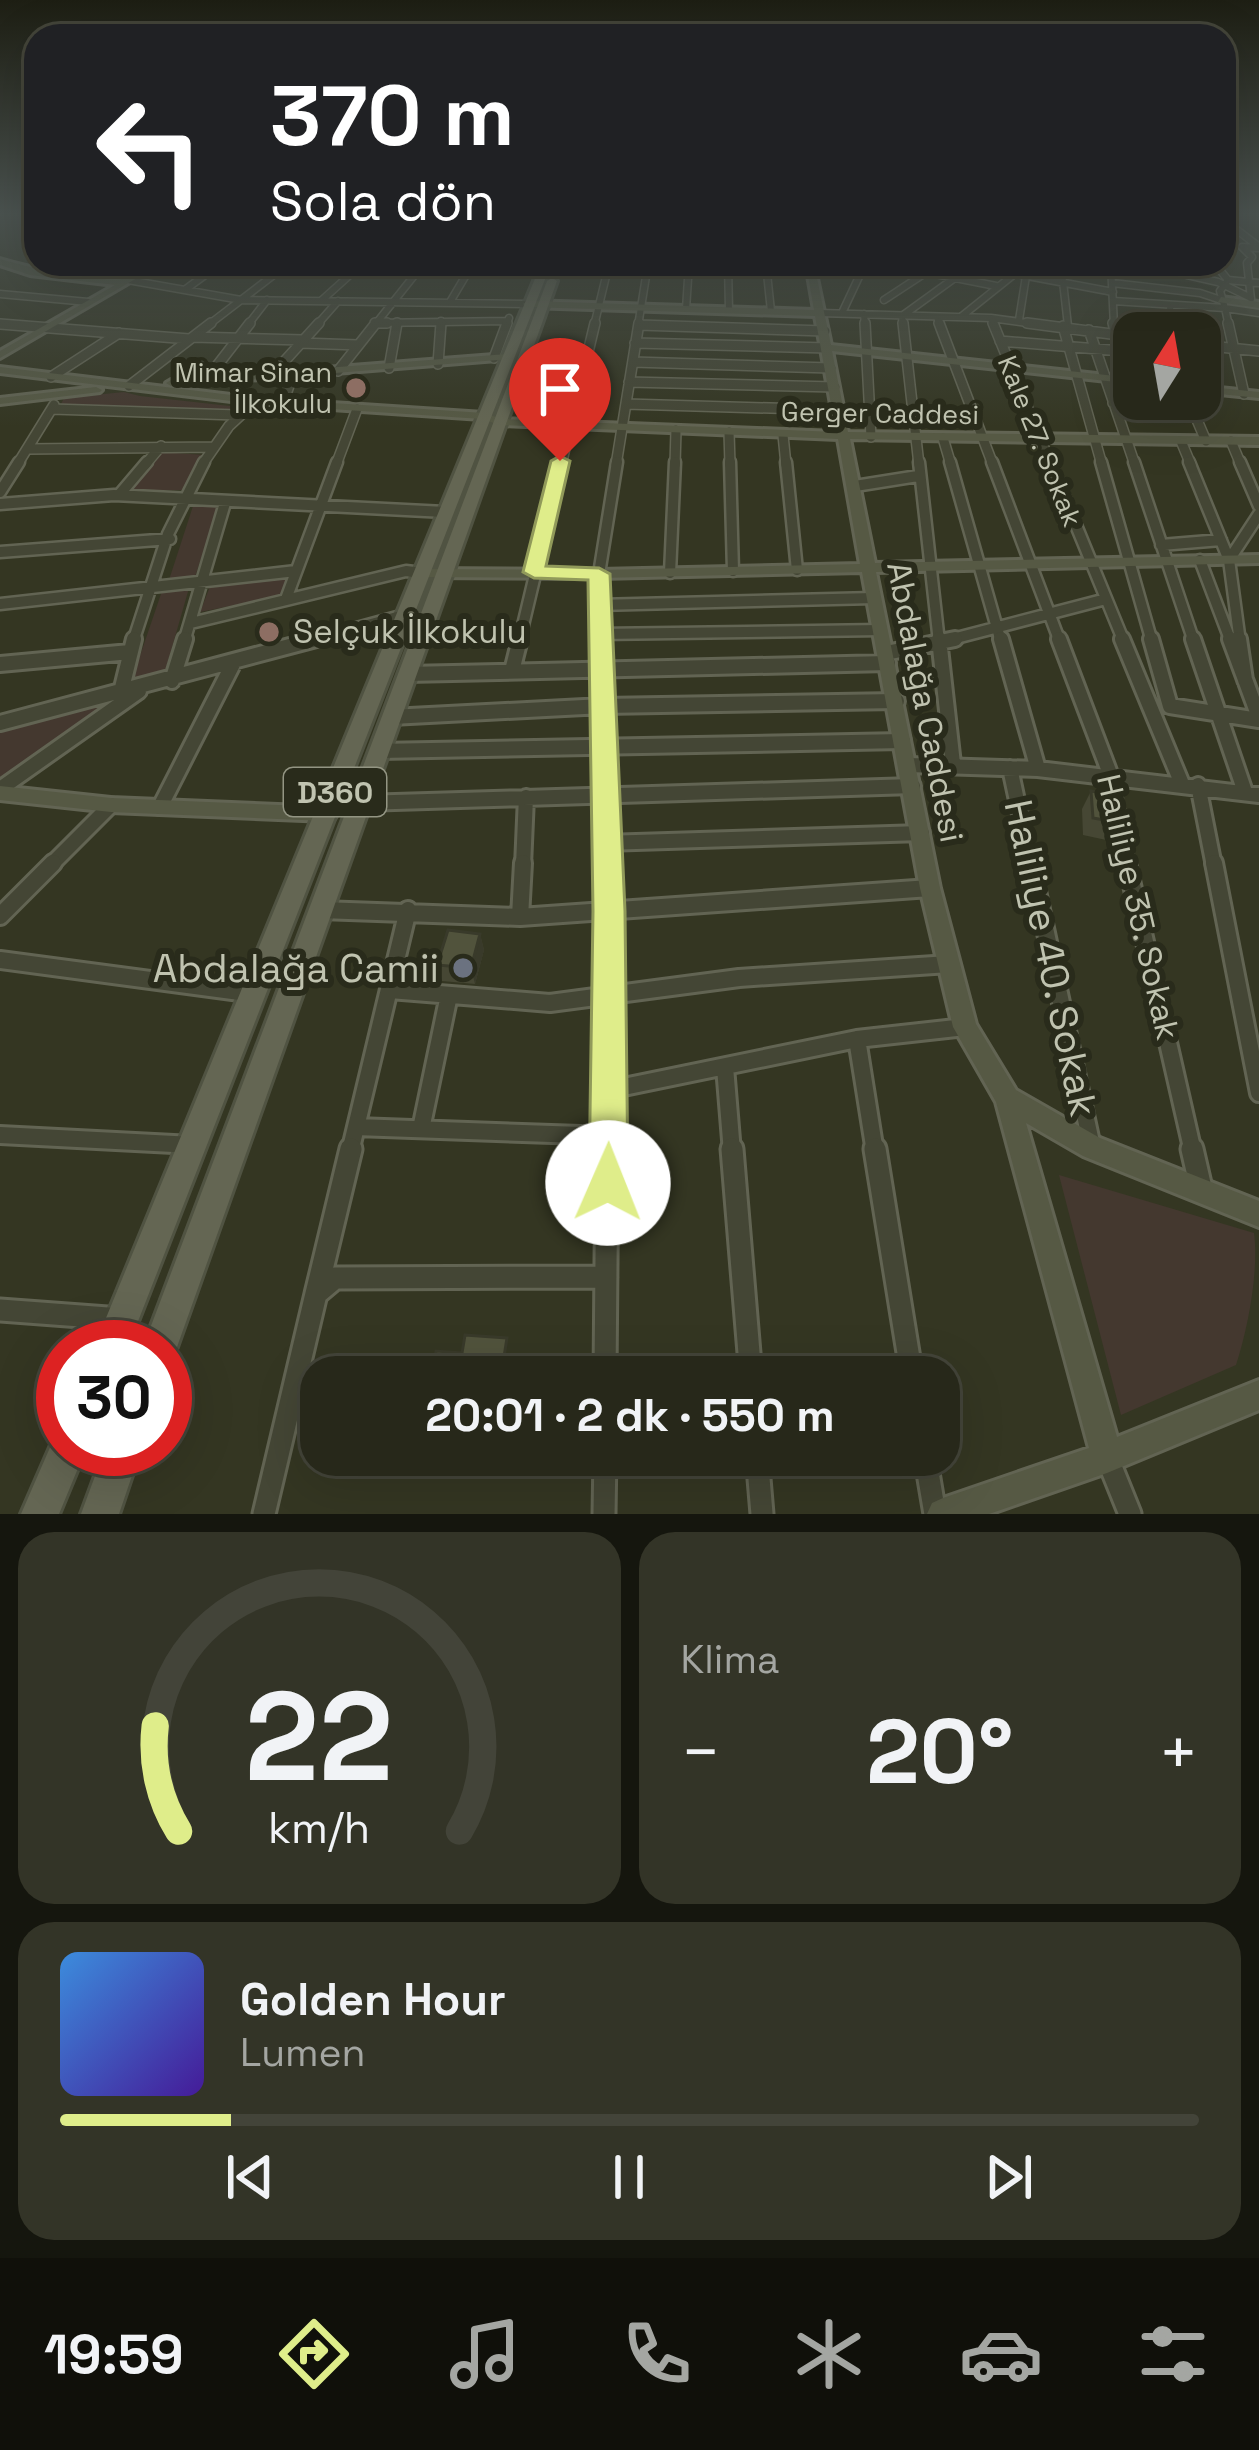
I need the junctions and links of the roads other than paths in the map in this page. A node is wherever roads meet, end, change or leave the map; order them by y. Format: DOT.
graph roads {
  1 [pos="118,286"];
  2 [pos="157,286"];
  3 [pos="191,286"];
  4 [pos="260,286"];
  5 [pos="338,286"];
  6 [pos="407,286"];
  7 [pos="460,286"];
  8 [pos="539,286"];
  9 [pos="603,286"];
  10 [pos="645,286"];
  11 [pos="688,286"];
  12 [pos="728,286"];
  13 [pos="768,286"];
  14 [pos="815,286"];
  15 [pos="855,286"];
  16 [pos="893,286"];
  17 [pos="906,286"];
  18 [pos="945,286"];
  19 [pos="996,286"];
  20 [pos="1024,286"];
  21 [pos="1062,286"];
  22 [pos="1081,286"];
  23 [pos="1113,286"];
  24 [pos="1165,286"];
  25 [pos="1226,286"];
  26 [pos="1230,286"];
  27 [pos="186,289"];
  28 [pos="1166,289"];
  29 [pos="1113,292"];
  30 [pos="0,294"];
  31 [pos="242,300"];
  32 [pos="267,300"];
  33 [pos="322,300"];
  34 [pos="884,300"];
  35 [pos="338,301"];
  36 [pos="394,301"];
  37 [pos="88,302"];
  38 [pos="450,302"];
  39 [pos="530,304"];
  40 [pos="1223,304"];
  41 [pos="1256,305"];
  42 [pos="598,306"];
  43 [pos="643,307"];
  44 [pos="1169,308"];
  45 [pos="686,309"];
  46 [pos="729,310"];
  47 [pos="771,311"];
  48 [pos="1170,312"];
  49 [pos="842,313"];
  50 [pos="868,314"];
  51 [pos="902,316"];
  52 [pos="962,316"];
  53 [pos="937,317"];
  54 [pos="991,318"];
  55 [pos="507,320"];
  56 [pos="1019,320"];
  57 [pos="440,321"];
  58 [pos="1113,321"];
  59 [pos="397,322"];
  60 [pos="0,323"];
  61 [pos="375,323"];
  62 [pos="639,325"];
  63 [pos="1065,326"];
  64 [pos="44,328"];
  65 [pos="1089,330"];
  66 [pos="119,333"];
  67 [pos="1113,334"];
  68 [pos="191,338"];
  69 [pos="238,338"];
  70 [pos="826,340"];
  71 [pos="1000,341"];
  72 [pos="303,342"];
  73 [pos="635,343"];
  74 [pos="358,345"];
  75 [pos="1068,347"];
  76 [pos="1221,348"];
  77 [pos="1095,349"];
  78 [pos="1231,349"];
  79 [pos="1113,350"];
  80 [pos="865,351"];
  81 [pos="1259,351"];
  82 [pos="0,355"];
  83 [pos="905,356"];
  84 [pos="500,357"];
  85 [pos="953,361"];
  86 [pos="633,362"];
  87 [pos="438,364"];
  88 [pos="389,368"];
  89 [pos="1011,368"];
  90 [pos="0,370"];
  91 [pos="338,371"];
  92 [pos="293,374"];
  93 [pos="1075,375"];
  94 [pos="271,376"];
  95 [pos="51,377"];
  96 [pos="1104,378"];
  97 [pos="1113,379"];
  98 [pos="206,380"];
  99 [pos="629,382"];
  100 [pos="129,386"];
  101 [pos="835,387"];
  102 [pos="1221,391"];
  103 [pos="58,394"];
  104 [pos="1244,394"];
  105 [pos="1259,395"];
  106 [pos="256,400"];
  107 [pos="0,401"];
  108 [pos="283,403"];
  109 [pos="1113,403"];
  110 [pos="626,404"];
  111 [pos="52,409"];
  112 [pos="357,409"];
  113 [pos="839,410"];
  114 [pos="871,413"];
  115 [pos="237,415"];
  116 [pos="911,417"];
  117 [pos="492,419"];
  118 [pos="975,420"];
  119 [pos="1119,420"];
  120 [pos="1196,420"];
  121 [pos="569,425"];
  122 [pos="624,427"];
  123 [pos="676,430"];
  124 [pos="729,432"];
  125 [pos="783,435"];
  126 [pos="846,436"];
  127 [pos="871,437"];
  128 [pos="914,437"];
  129 [pos="943,438"];
  130 [pos="981,439"];
  131 [pos="1040,439"];
  132 [pos="1125,439"];
  133 [pos="1095,440"];
  134 [pos="1180,441"];
  135 [pos="1206,441"];
  136 [pos="1231,441"];
  137 [pos="1259,441"];
  138 [pos="161,446"];
  139 [pos="214,447"];
  140 [pos="28,449"];
  141 [pos="918,476"];
  142 [pos="856,486"];
  143 [pos="0,492"];
  144 [pos="119,495"];
  145 [pos="184,498"];
  146 [pos="225,503"];
  147 [pos="0,504"];
  148 [pos="320,508"];
  149 [pos="1259,510"];
  150 [pos="445,512"];
  151 [pos="170,538"];
  152 [pos="1221,540"];
  153 [pos="0,552"];
  154 [pos="1164,553"];
  155 [pos="1259,559"];
  156 [pos="1200,560"];
  157 [pos="1229,560"];
  158 [pos="1132,562"];
  159 [pos="1091,563"];
  160 [pos="1029,564"];
  161 [pos="978,566"];
  162 [pos="868,568"];
  163 [pos="927,568"];
  164 [pos="797,570"];
  165 [pos="296,571"];
  166 [pos="733,571"];
  167 [pos="434,572"];
  168 [pos="534,572"];
  169 [pos="670,572"];
  170 [pos="599,574"];
  171 [pos="202,581"];
  172 [pos="151,590"];
  173 [pos="874,598"];
  174 [pos="286,599"];
  175 [pos="1106,599"];
  176 [pos="0,604"];
  177 [pos="598,605"];
  178 [pos="407,614"];
  179 [pos="1047,617"];
  180 [pos="191,623"];
  181 [pos="1001,629"];
  182 [pos="881,630"];
  183 [pos="600,634"];
  184 [pos="938,644"];
  185 [pos="130,652"];
  186 [pos="887,658"];
  187 [pos="234,662"];
  188 [pos="0,664"];
  189 [pos="600,668"];
  190 [pos="512,671"];
  191 [pos="407,674"];
  192 [pos="1245,680"];
  193 [pos="172,681"];
  194 [pos="144,688"];
  195 [pos="121,692"];
  196 [pos="896,701"];
  197 [pos="1149,704"];
  198 [pos="603,706"];
  199 [pos="1170,706"];
  200 [pos="1219,712"];
  201 [pos="392,717"];
  202 [pos="1259,718"];
  203 [pos="0,723"];
  204 [pos="902,741"];
  205 [pos="602,748"];
  206 [pos="380,751"];
  207 [pos="952,764"];
  208 [pos="908,765"];
  209 [pos="1010,768"];
  210 [pos="1039,769"];
  211 [pos="1107,777"];
  212 [pos="1190,784"];
  213 [pos="913,786"];
  214 [pos="0,791"];
  215 [pos="605,793"];
  216 [pos="1252,794"];
  217 [pos="526,796"];
  218 [pos="362,803"];
  219 [pos="111,806"];
  220 [pos="160,807"];
  221 [pos="327,814"];
  222 [pos="922,833"];
  223 [pos="604,843"];
  224 [pos="930,887"];
  225 [pos="321,910"];
  226 [pos="408,910"];
  227 [pos="609,911"];
  228 [pos="0,916"];
  229 [pos="520,917"];
  230 [pos="0,960"];
  231 [pos="949,964"];
  232 [pos="390,990"];
  233 [pos="255,994"];
  234 [pos="449,994"];
  235 [pos="606,996"];
  236 [pos="965,1027"];
  237 [pos="857,1039"];
  238 [pos="725,1067"];
  239 [pos="609,1090"];
  240 [pos="1259,1094"];
  241 [pos="1007,1099"];
  242 [pos="356,1127"];
  243 [pos="421,1129"];
  244 [pos="0,1136"];
  245 [pos="610,1136"];
  246 [pos="194,1144"];
  247 [pos="1092,1147"];
  248 [pos="1201,1188"];
  249 [pos="1259,1214"];
  250 [pos="606,1277"];
  251 [pos="316,1294"];
  252 [pos="0,1310"];
  253 [pos="51,1320"];
  254 [pos="122,1320"];
  255 [pos="170,1320"];
  256 [pos="605,1356"];
  257 [pos="749,1356"];
  258 [pos="909,1356"];
  259 [pos="1259,1395"];
  260 [pos="1107,1457"];
  261 [pos="56,1476"];
  262 [pos="113,1476"];
  263 [pos="605,1476"];
  264 [pos="759,1476"];
  265 [pos="930,1476"];
  266 [pos="40,1514"];
  267 [pos="100,1514"];
  268 [pos="263,1514"];
  269 [pos="604,1514"];
  270 [pos="762,1514"];
  271 [pos="939,1514"];
  272 [pos="1130,1514"];
  1 -- 37 [label="street"];
  2 -- 27 [label="street"];
  3 -- 27 [label="street"];
  4 -- 31 [label="street"];
  5 -- 33 [label="street"];
  6 -- 36 [label="street"];
  7 -- 38 [label="street"];
  8 -- 39 [label="main road, D360"];
  9 -- 42 [label="street"];
  10 -- 43 [label="street"];
  11 -- 45 [label="street"];
  12 -- 46 [label="street"];
  13 -- 47 [label="street"];
  14 -- 70 [label="street, Abdalağa Caddesi"];
  15 -- 49 [label="street"];
  16 -- 34 [label="street"];
  17 -- 34 [label="street"];
  18 -- 51 [label="street"];
  19 -- 52 [label="street"];
  20 -- 56 [label="street"];
  21 -- 63 [label="street"];
  22 -- 29 [label="street"];
  23 -- 29 [label="street"];
  24 -- 28 [label="street"];
  25 -- 40 [label="street"];
  26 -- 41 [label="street"];
  27 -- 31 [label="street"];
  28 -- 29 [label="street"];
  28 -- 40 [label="street"];
  29 -- 44 [label="street"];
  29 -- 58 [label="street"];
  30 -- 37 [label="street"];
  31 -- 32 [label="street"];
  31 -- 68 [label="street"];
  32 -- 33 [label="street"];
  32 -- 69 [label="street"];
  33 -- 35 [label="street"];
  34 -- 50 [label="street"];
  35 -- 36 [label="street"];
  35 -- 72 [label="street"];
  36 -- 38 [label="street"];
  36 -- 61 [label="street"];
  37 -- 64 [label="street"];
  38 -- 39 [label="street"];
  39 -- 42 [label="street"];
  39 -- 55 [label="street"];
  39 -- 84 [label="main road, D360"];
  39 -- 117 [label="main road, D360"];
  40 -- 41 [label="street"];
  40 -- 44 [label="street"];
  40 -- 78 [label="street"];
  42 -- 43 [label="street"];
  42 -- 121 [label="street"];
  43 -- 45 [label="street"];
  43 -- 62 [label="street"];
  44 -- 48 [label="street"];
  45 -- 46 [label="street"];
  46 -- 47 [label="street"];
  47 -- 70 [label="street"];
  49 -- 50 [label="street"];
  49 -- 70 [label="street"];
  50 -- 51 [label="street"];
  50 -- 80 [label="street"];
  51 -- 53 [label="street"];
  51 -- 83 [label="street"];
  52 -- 53 [label="street"];
  52 -- 54 [label="street"];
  53 -- 85 [label="street, Haliliye 35. Sokak"];
  54 -- 56 [label="street"];
  54 -- 71 [label="street, Kale 27. Sokak"];
  55 -- 57 [label="street"];
  55 -- 84 [label="street"];
  56 -- 63 [label="street"];
  57 -- 59 [label="street"];
  57 -- 87 [label="street"];
  59 -- 61 [label="street"];
  59 -- 88 [label="street"];
  60 -- 64 [label="street"];
  61 -- 74 [label="street"];
  62 -- 70 [label="street"];
  62 -- 73 [label="street"];
  63 -- 65 [label="street"];
  63 -- 75 [label="street"];
  64 -- 66 [label="street"];
  64 -- 82 [label="street"];
  65 -- 67 [label="street"];
  65 -- 77 [label="street"];
  66 -- 68 [label="street"];
  66 -- 95 [label="street"];
  68 -- 69 [label="street"];
  68 -- 100 [label="street"];
  69 -- 72 [label="street"];
  69 -- 98 [label="street"];
  70 -- 73 [label="street"];
  70 -- 80 [label="street"];
  70 -- 86 [label="street"];
  70 -- 101 [label="street, Abdalağa Caddesi"];
  71 -- 75 [label="street"];
  71 -- 89 [label="street, Kale 27. Sokak"];
  72 -- 74 [label="street"];
  72 -- 94 [label="street"];
  73 -- 86 [label="street"];
  74 -- 91 [label="street"];
  75 -- 77 [label="street"];
  75 -- 93 [label="street"];
  76 -- 78 [label="street"];
  77 -- 79 [label="street"];
  77 -- 96 [label="street"];
  78 -- 81 [label="street"];
  78 -- 104 [label="street"];
  80 -- 83 [label="street"];
  80 -- 114 [label="street"];
  83 -- 85 [label="street"];
  83 -- 116 [label="street"];
  84 -- 87 [label="street"];
  84 -- 117 [label="main road, D360"];
  85 -- 89 [label="street"];
  85 -- 118 [label="street, Haliliye 35. Sokak"];
  86 -- 99 [label="street"];
  87 -- 88 [label="street"];
  88 -- 91 [label="street"];
  89 -- 93 [label="street"];
  89 -- 131 [label="street, Kale 27. Sokak"];
  90 -- 95 [label="street"];
  91 -- 92 [label="street"];
  92 -- 94 [label="street"];
  92 -- 108 [label="street"];
  93 -- 96 [label="street"];
  93 -- 133 [label="street"];
  94 -- 98 [label="street"];
  95 -- 100 [label="street"];
  96 -- 97 [label="street"];
  96 -- 109 [label="street"];
  98 -- 100 [label="street"];
  99 -- 101 [label="street"];
  99 -- 110 [label="street"];
  100 -- 103 [label="street"];
  100 -- 106 [label="street, Gerger Caddesi"];
  101 -- 113 [label="street, Abdalağa Caddesi"];
  102 -- 104 [label="street"];
  103 -- 107 [label="street"];
  103 -- 111 [label="street"];
  104 -- 105 [label="street"];
  106 -- 108 [label="street, Gerger Caddesi"];
  106 -- 115 [label="street"];
  108 -- 112 [label="street, Gerger Caddesi"];
  110 -- 113 [label="street"];
  110 -- 122 [label="street"];
  111 -- 115 [label="street"];
  111 -- 140 [label="street"];
  112 -- 117 [label="street, Gerger Caddesi"];
  112 -- 148 [label="street"];
  113 -- 114 [label="street"];
  113 -- 126 [label="street, Abdalağa Caddesi"];
  114 -- 116 [label="street"];
  114 -- 127 [label="street"];
  115 -- 139 [label="street"];
  116 -- 118 [label="street"];
  116 -- 128 [label="street"];
  117 -- 121 [label="street, Gerger Caddesi"];
  117 -- 150 [label="main road, D360"];
  117 -- 167 [label="main road, D360"];
  118 -- 130 [label="street, Haliliye 35. Sokak"];
  119 -- 132 [label="street"];
  120 -- 135 [label="street"];
  121 -- 122 [label="street, Gerger Caddesi"];
  121 -- 168 [label="street"];
  122 -- 123 [label="street, Gerger Caddesi"];
  122 -- 170 [label="street"];
  123 -- 124 [label="street, Gerger Caddesi"];
  123 -- 169 [label="street"];
  124 -- 125 [label="street, Gerger Caddesi"];
  124 -- 166 [label="street"];
  125 -- 126 [label="street, Gerger Caddesi"];
  125 -- 164 [label="street"];
  126 -- 127 [label="street, Gerger Caddesi"];
  126 -- 142 [label="street, Abdalağa Caddesi"];
  127 -- 128 [label="street, Gerger Caddesi"];
  128 -- 129 [label="street, Gerger Caddesi"];
  128 -- 141 [label="street"];
  129 -- 130 [label="street, Gerger Caddesi"];
  129 -- 161 [label="street"];
  130 -- 131 [label="street, Gerger Caddesi"];
  130 -- 160 [label="street, Haliliye 35. Sokak"];
  131 -- 133 [label="street, Gerger Caddesi"];
  131 -- 159 [label="street, Kale 27. Sokak"];
  132 -- 133 [label="street, Gerger Caddesi"];
  132 -- 134 [label="street, Gerger Caddesi"];
  132 -- 154 [label="street"];
  133 -- 158 [label="street"];
  134 -- 135 [label="street, Gerger Caddesi"];
  134 -- 152 [label="street"];
  135 -- 136 [label="street, Gerger Caddesi"];
  136 -- 137 [label="street, Gerger Caddesi"];
  136 -- 149 [label="street"];
  138 -- 139 [label="street"];
  138 -- 140 [label="street"];
  138 -- 144 [label="street"];
  139 -- 145 [label="street"];
  140 -- 143 [label="street"];
  141 -- 142 [label="street"];
  141 -- 163 [label="street"];
  142 -- 162 [label="street, Abdalağa Caddesi"];
  144 -- 145 [label="street"];
  144 -- 147 [label="street"];
  145 -- 146 [label="street"];
  145 -- 151 [label="street"];
  146 -- 148 [label="street"];
  146 -- 171 [label="street"];
  148 -- 150 [label="street"];
  148 -- 165 [label="street"];
  149 -- 157 [label="street"];
  150 -- 167 [label="main road, D360"];
  151 -- 153 [label="street"];
  151 -- 172 [label="street"];
  152 -- 154 [label="street"];
  152 -- 157 [label="street"];
  154 -- 156 [label="street"];
  154 -- 158 [label="street"];
  154 -- 200 [label="street"];
  155 -- 157 [label="street"];
  156 -- 157 [label="street"];
  156 -- 192 [label="street"];
  157 -- 192 [label="street"];
  158 -- 159 [label="street"];
  158 -- 199 [label="street"];
  159 -- 160 [label="street"];
  159 -- 175 [label="street, Kale 27. Sokak"];
  160 -- 161 [label="street"];
  160 -- 179 [label="street, Haliliye 35. Sokak"];
  161 -- 163 [label="street"];
  161 -- 181 [label="street"];
  162 -- 163 [label="street"];
  162 -- 164 [label="street"];
  162 -- 173 [label="street, Abdalağa Caddesi"];
  163 -- 184 [label="street"];
  164 -- 166 [label="street"];
  165 -- 171 [label="street"];
  165 -- 174 [label="street"];
  166 -- 169 [label="street"];
  167 -- 168 [label="street"];
  167 -- 174 [label="street"];
  167 -- 178 [label="main road, D360"];
  167 -- 191 [label="main road, D360"];
  168 -- 170 [label="street"];
  168 -- 190 [label="street"];
  169 -- 170 [label="street"];
  170 -- 177 [label="street"];
  171 -- 172 [label="street"];
  171 -- 180 [label="street"];
  172 -- 176 [label="street"];
  172 -- 185 [label="street"];
  173 -- 177 [label="street"];
  173 -- 182 [label="street, Abdalağa Caddesi"];
  174 -- 180 [label="street"];
  175 -- 179 [label="street"];
  175 -- 197 [label="street, Kale 27. Sokak"];
  177 -- 183 [label="street"];
  178 -- 187 [label="street"];
  178 -- 221 [label="main road, D360"];
  179 -- 181 [label="street"];
  179 -- 211 [label="street, Haliliye 35. Sokak"];
  180 -- 193 [label="street"];
  181 -- 184 [label="street"];
  181 -- 210 [label="street"];
  182 -- 183 [label="street"];
  182 -- 186 [label="street, Abdalağa Caddesi"];
  183 -- 189 [label="street"];
  184 -- 186 [label="street"];
  184 -- 207 [label="street"];
  185 -- 188 [label="street"];
  185 -- 195 [label="street"];
  186 -- 189 [label="street"];
  186 -- 196 [label="street, Abdalağa Caddesi"];
  187 -- 193 [label="street"];
  187 -- 220 [label="street"];
  189 -- 190 [label="street"];
  189 -- 198 [label="street"];
  190 -- 191 [label="street"];
  191 -- 201 [label="main road, D360"];
  192 -- 202 [label="street"];
  193 -- 194 [label="street"];
  194 -- 195 [label="street"];
  194 -- 214 [label="street"];
  195 -- 203 [label="street"];
  196 -- 198 [label="street"];
  196 -- 204 [label="street, Abdalağa Caddesi"];
  197 -- 199 [label="street"];
  197 -- 212 [label="street, Kale 27. Sokak"];
  198 -- 201 [label="street"];
  198 -- 205 [label="street"];
  199 -- 200 [label="street"];
  200 -- 202 [label="street"];
  200 -- 216 [label="street"];
  201 -- 206 [label="main road, D360"];
  204 -- 205 [label="street"];
  204 -- 208 [label="street, Abdalağa Caddesi"];
  205 -- 206 [label="street"];
  205 -- 215 [label="street"];
  206 -- 218 [label="main road, D360"];
  207 -- 208 [label="street"];
  207 -- 209 [label="street"];
  208 -- 213 [label="street, Abdalağa Caddesi"];
  209 -- 210 [label="street"];
  209 -- 247 [label="street, Haliliye 40. Sokak"];
  210 -- 211 [label="street"];
  211 -- 212 [label="street"];
  211 -- 248 [label="street, Haliliye 35. Sokak"];
  212 -- 216 [label="street"];
  212 -- 240 [label="street, Kale 27. Sokak"];
  213 -- 215 [label="street"];
  213 -- 222 [label="street, Abdalağa Caddesi"];
  214 -- 219 [label="street"];
  215 -- 217 [label="street"];
  215 -- 223 [label="street"];
  217 -- 218 [label="street"];
  217 -- 229 [label="street"];
  218 -- 225 [label="main road, D360"];
  219 -- 220 [label="street"];
  219 -- 228 [label="street"];
  220 -- 221 [label="street"];
  221 -- 233 [label="main road, D360"];
  222 -- 223 [label="street"];
  222 -- 224 [label="street, Abdalağa Caddesi"];
  223 -- 227 [label="street"];
  224 -- 227 [label="street"];
  224 -- 231 [label="street, Abdalağa Caddesi"];
  225 -- 226 [label="street"];
  225 -- 255 [label="main road, D360"];
  226 -- 229 [label="street"];
  226 -- 232 [label="street"];
  227 -- 229 [label="street"];
  227 -- 235 [label="street"];
  230 -- 233 [label="street"];
  231 -- 235 [label="street"];
  231 -- 236 [label="street, Abdalağa Caddesi"];
  232 -- 234 [label="street"];
  232 -- 242 [label="street"];
  233 -- 246 [label="main road, D360"];
  234 -- 235 [label="street"];
  234 -- 243 [label="street"];
  235 -- 239 [label="street"];
  236 -- 237 [label="street"];
  236 -- 241 [label="street, Abdalağa Caddesi"];
  237 -- 238 [label="street"];
  237 -- 258 [label="street"];
  238 -- 239 [label="street"];
  238 -- 257 [label="street"];
  239 -- 245 [label="street"];
  241 -- 247 [label="street"];
  241 -- 260 [label="street, Abdalağa Caddesi"];
  242 -- 243 [label="street"];
  242 -- 251 [label="street"];
  243 -- 245 [label="street"];
  244 -- 246 [label="street"];
  245 -- 250 [label="street"];
  246 -- 254 [label="main road, D360"];
  247 -- 248 [label="street"];
  248 -- 249 [label="street"];
  250 -- 251 [label="street"];
  250 -- 256 [label="street"];
  251 -- 268 [label="street"];
  252 -- 253 [label="street"];
  259 -- 260 [label="street"];
  260 -- 271 [label="street"];
  260 -- 272 [label="street"];
  261 -- 266 [label="main road"];
  262 -- 267 [label="main road"];
  263 -- 269 [label="street"];
  264 -- 270 [label="street"];
  265 -- 271 [label="street"];
}
